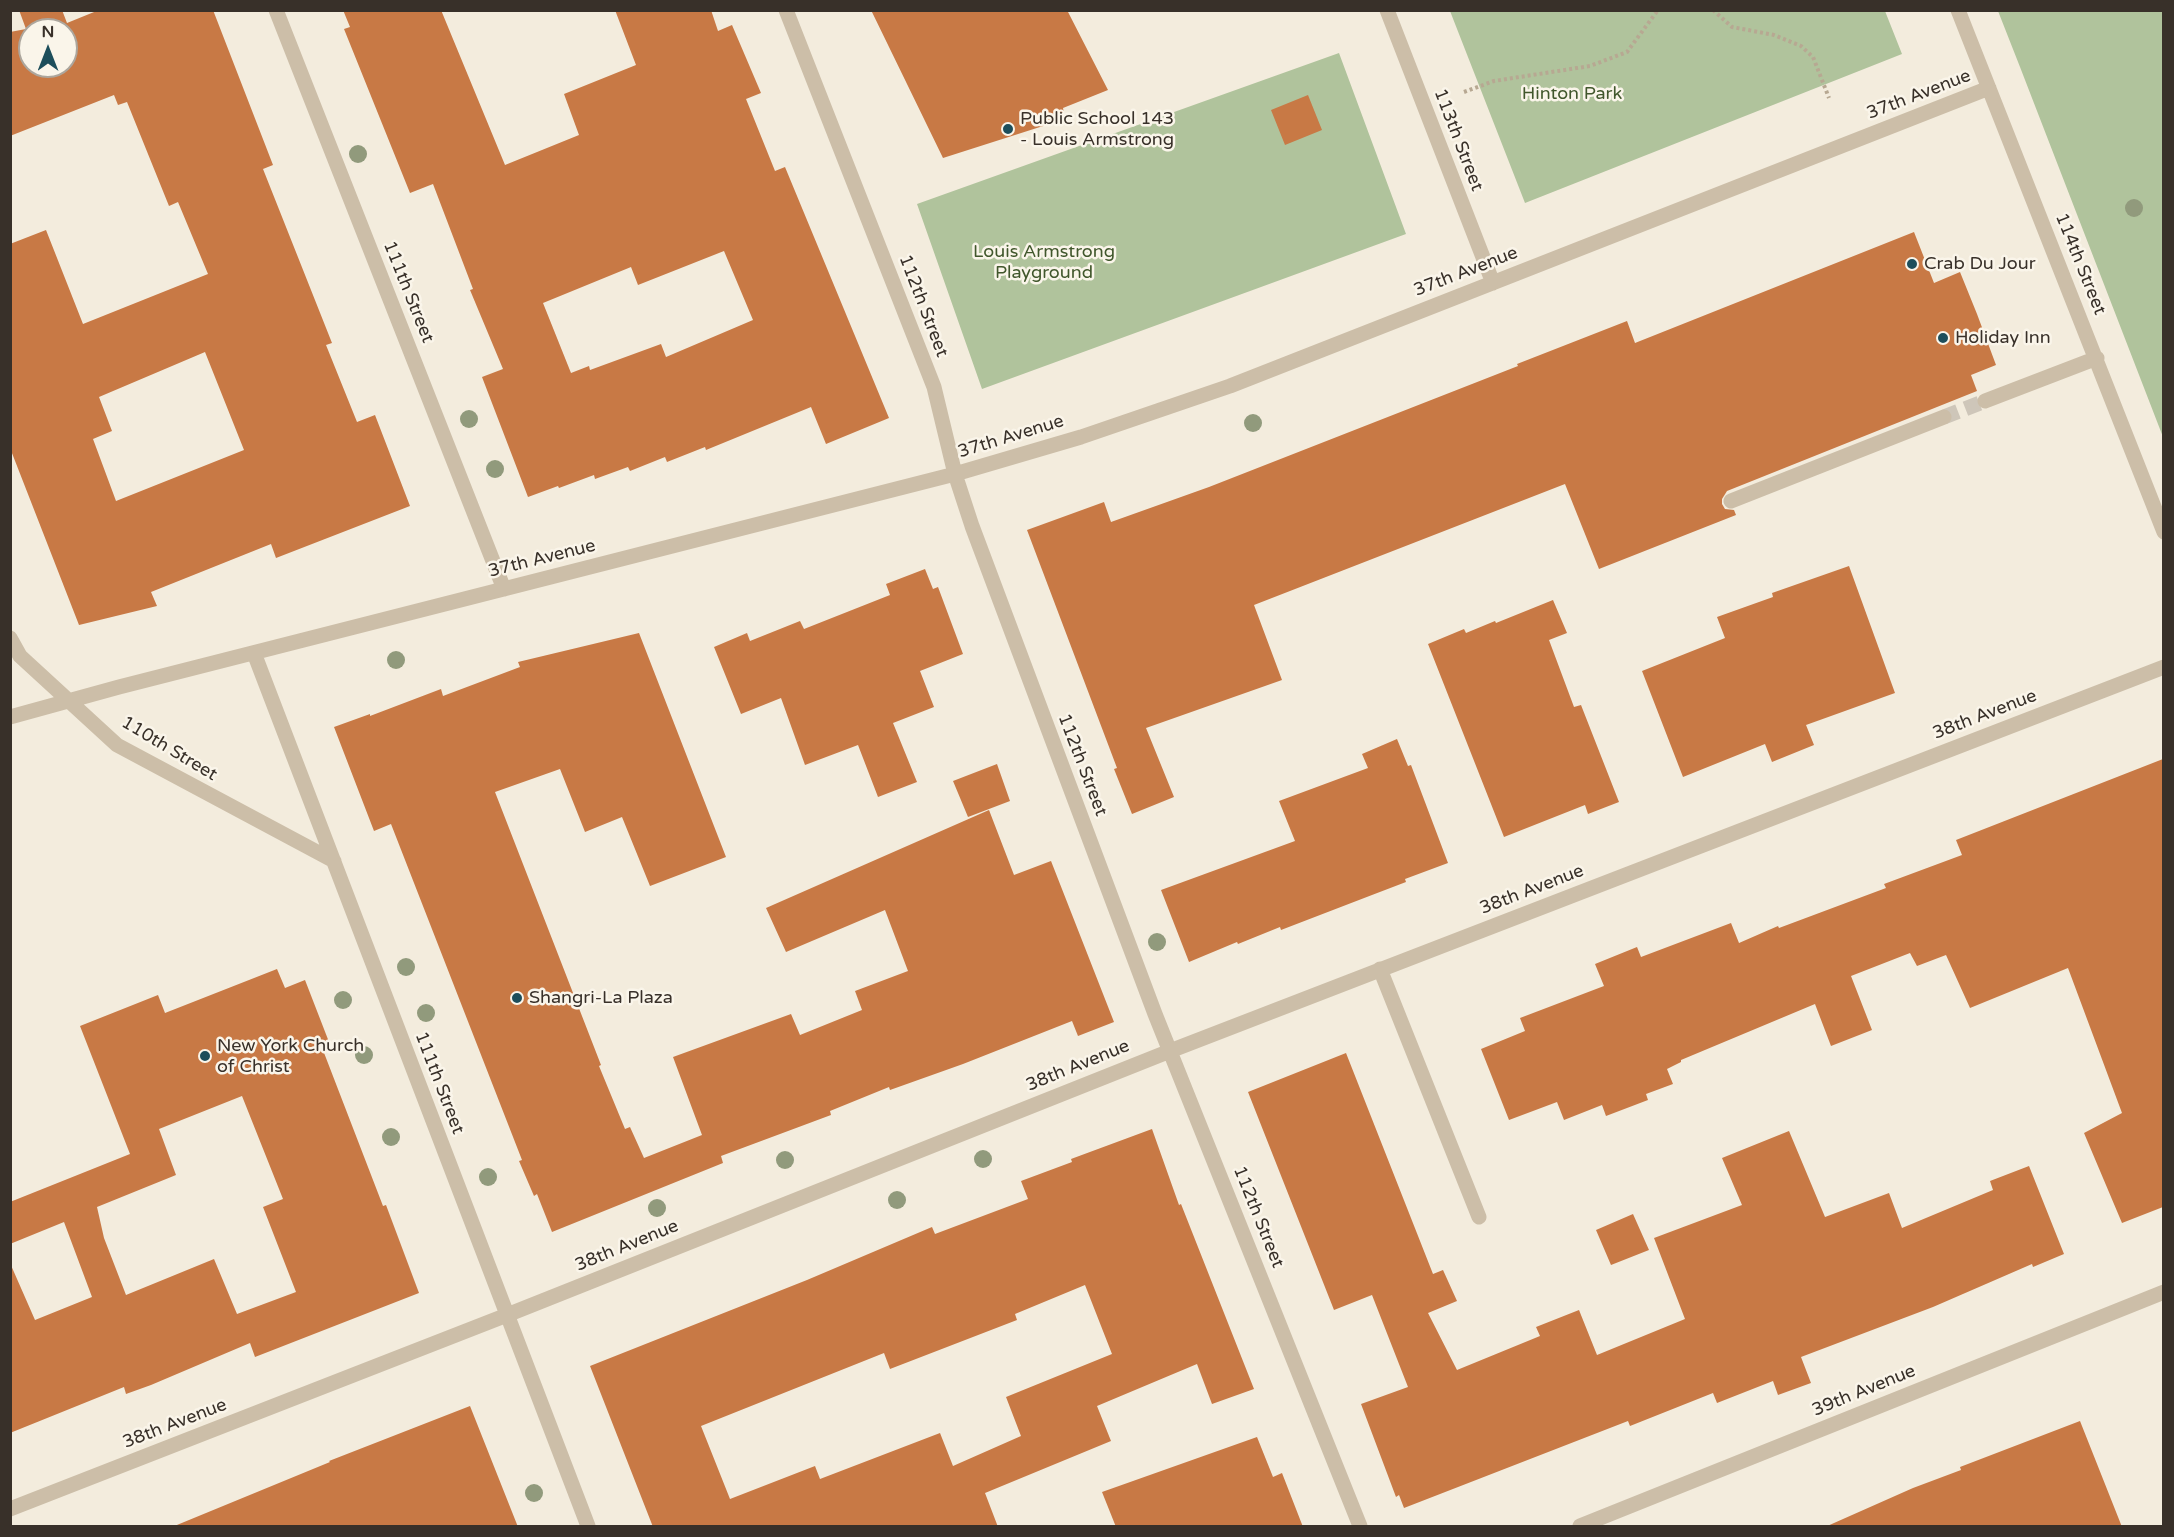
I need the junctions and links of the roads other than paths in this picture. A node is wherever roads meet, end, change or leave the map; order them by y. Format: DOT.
graph roads {
  1 [pos="276,10"];
  2 [pos="786,10"];
  3 [pos="1386,10"];
  4 [pos="1958,10"];
  5 [pos="1989,88"];
  6 [pos="1493,283"];
  7 [pos="2097,358"];
  8 [pos="1985,401"];
  9 [pos="1944,417"];
  10 [pos="955,474"];
  11 [pos="1731,501"];
  12 [pos="2163,532"];
  13 [pos="504,589"];
  14 [pos="10,638"];
  15 [pos="254,653"];
  16 [pos="2163,667"];
  17 [pos="70,700"];
  18 [pos="10,717"];
  19 [pos="334,861"];
  20 [pos="1380,969"];
  21 [pos="1170,1051"];
  22 [pos="1479,1217"];
  23 [pos="2163,1292"];
  24 [pos="507,1315"];
  25 [pos="10,1509"];
  26 [pos="588,1527"];
  27 [pos="1360,1527"];
  28 [pos="1580,1527"];
  1 -- 13 [label="street, 111th Street"];
  2 -- 10 [label="street, 112th Street"];
  3 -- 6 [label="street, 113th Street"];
  4 -- 5 [label="street, 114th Street"];
  5 -- 6 [label="street, 37th Avenue"];
  5 -- 7 [label="street, 114th Street"];
  6 -- 10 [label="street, 37th Avenue"];
  7 -- 8 [label="street"];
  7 -- 12 [label="street, 114th Street"];
  9 -- 11 [label="street"];
  10 -- 13 [label="street, 37th Avenue"];
  10 -- 21 [label="street, 112th Street"];
  13 -- 15 [label="street, 37th Avenue"];
  14 -- 17 [label="street, 110th Street"];
  15 -- 17 [label="street, 37th Avenue"];
  15 -- 19 [label="street, 111th Street"];
  16 -- 20 [label="street, 38th Avenue"];
  17 -- 18 [label="street, 37th Avenue"];
  17 -- 19 [label="street, 110th Street"];
  19 -- 24 [label="street, 111th Street"];
  20 -- 21 [label="street, 38th Avenue"];
  20 -- 22 [label="street"];
  21 -- 24 [label="street, 38th Avenue"];
  21 -- 27 [label="street, 112th Street"];
  23 -- 28 [label="street, 39th Avenue"];
  24 -- 25 [label="street, 38th Avenue"];
  24 -- 26 [label="street, 111th Street"];
}
